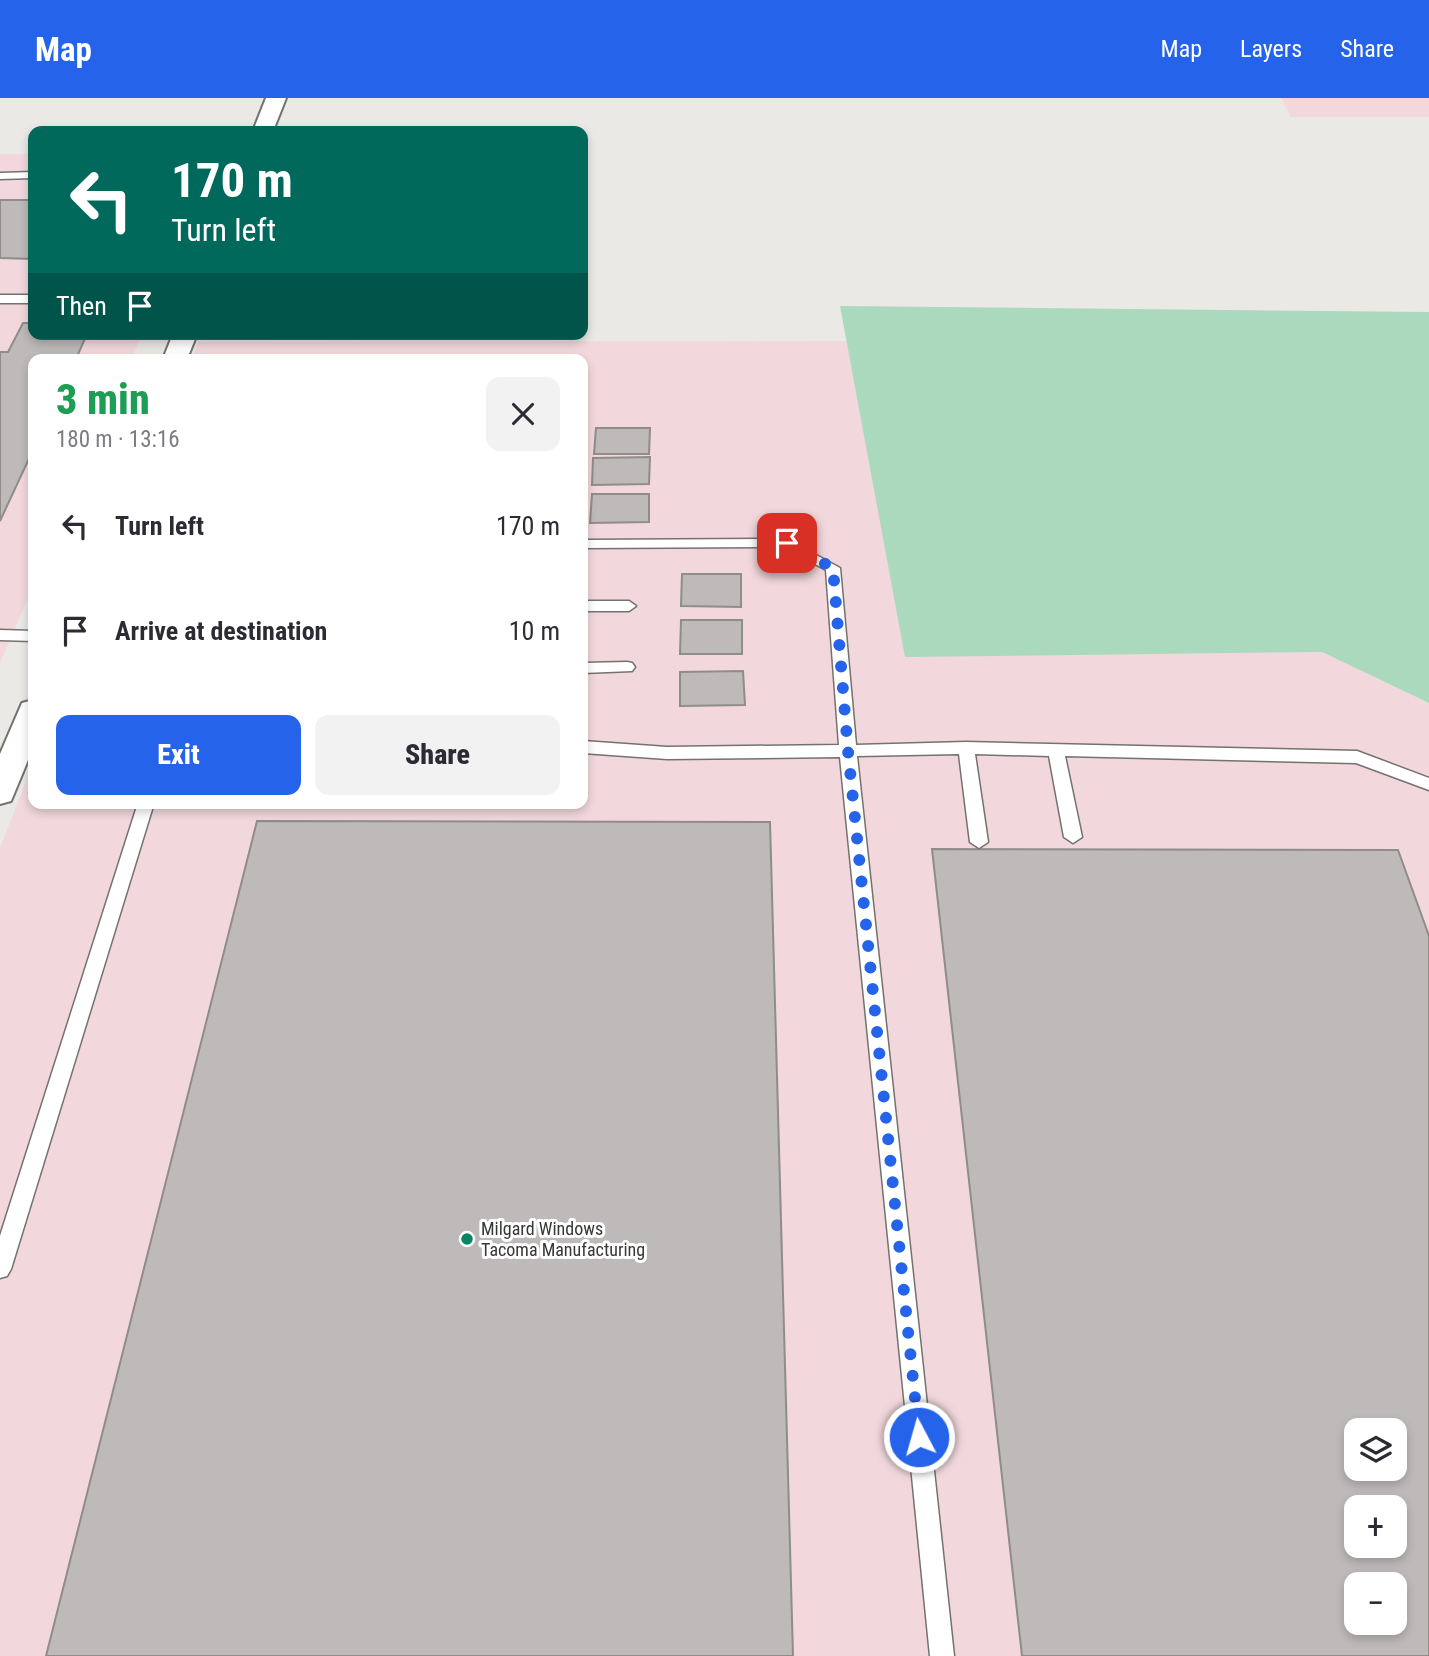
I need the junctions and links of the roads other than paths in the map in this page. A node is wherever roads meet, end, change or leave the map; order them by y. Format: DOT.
graph roads {
  1 [pos="275,98"];
  2 [pos="265,126"];
  3 [pos="28,175"];
  4 [pos="0,176"];
  5 [pos="0,299"];
  6 [pos="28,299"];
  7 [pos="588,544"];
  8 [pos="588,606"];
  9 [pos="629,606"];
  10 [pos="0,635"];
  11 [pos="28,636"];
  12 [pos="627,667"];
  13 [pos="588,668"];
  14 [pos="28,723"];
  15 [pos="588,747"];
  16 [pos="966,748"];
  17 [pos="1056,750"];
  18 [pos="848,751"];
  19 [pos="1429,784"];
  20 [pos="0,793"];
  21 [pos="144,809"];
  22 [pos="1073,837"];
  23 [pos="979,842"];
  24 [pos="0,1269"];
  25 [pos="942,1656"];
  1 -- 2 [label="street"];
  3 -- 4 [label="lane"];
  5 -- 6 [label="lane"];
  7 -- 18 [label="lane"];
  8 -- 9 [label="lane"];
  10 -- 11 [label="lane"];
  12 -- 13 [label="lane"];
  14 -- 20 [label="street"];
  15 -- 18 [label="lane"];
  16 -- 17 [label="lane"];
  16 -- 18 [label="lane"];
  16 -- 23 [label="lane"];
  17 -- 19 [label="lane"];
  17 -- 22 [label="lane"];
  18 -- 25 [label="lane"];
  21 -- 24 [label="lane"];
}
